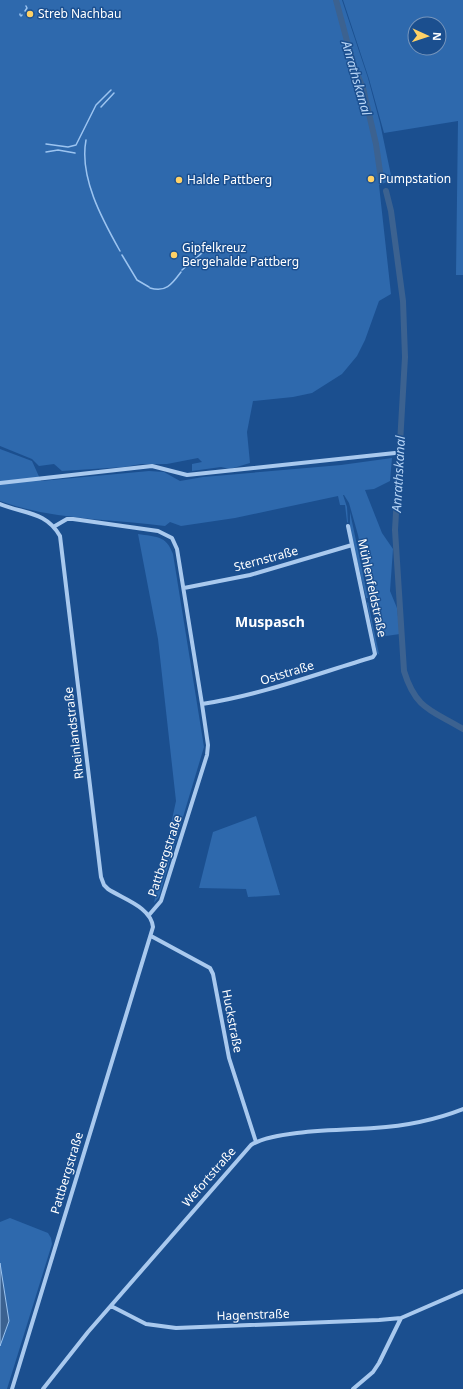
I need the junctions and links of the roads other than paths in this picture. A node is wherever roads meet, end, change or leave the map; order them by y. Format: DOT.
graph roads {
  1 [pos="395,453"];
  2 [pos="0,483"];
  3 [pos="0,504"];
  4 [pos="55,526"];
  5 [pos="348,526"];
  6 [pos="352,545"];
  7 [pos="184,588"];
  8 [pos="375,654"];
  9 [pos="202,704"];
  10 [pos="149,915"];
  11 [pos="151,936"];
  12 [pos="463,1109"];
  13 [pos="256,1142"];
  14 [pos="463,1291"];
  15 [pos="111,1306"];
  16 [pos="401,1318"];
  17 [pos="12,1389"];
  18 [pos="43,1389"];
  19 [pos="353,1389"];
  1 -- 2 [label="street"];
  3 -- 4 [label="street"];
  4 -- 7 [label="street, Pattbergstraße"];
  4 -- 10 [label="street, Rheinlandstraße"];
  5 -- 6 [label="street, Mühlenfeldstraße"];
  6 -- 7 [label="street, Sternstraße"];
  6 -- 8 [label="street, Mühlenfeldstraße"];
  7 -- 9 [label="street, Pattbergstraße"];
  8 -- 9 [label="street, Oststraße"];
  9 -- 10 [label="street, Pattbergstraße"];
  10 -- 11 [label="street, Pattbergstraße"];
  11 -- 13 [label="street, Huckstraße"];
  11 -- 17 [label="street, Pattbergstraße"];
  12 -- 13 [label="street"];
  13 -- 15 [label="street, Wefortstraße"];
  14 -- 16 [label="street, Hagenstraße"];
  15 -- 16 [label="street, Hagenstraße"];
  15 -- 18 [label="street, Wefortstraße"];
  16 -- 19 [label="street"];
}
